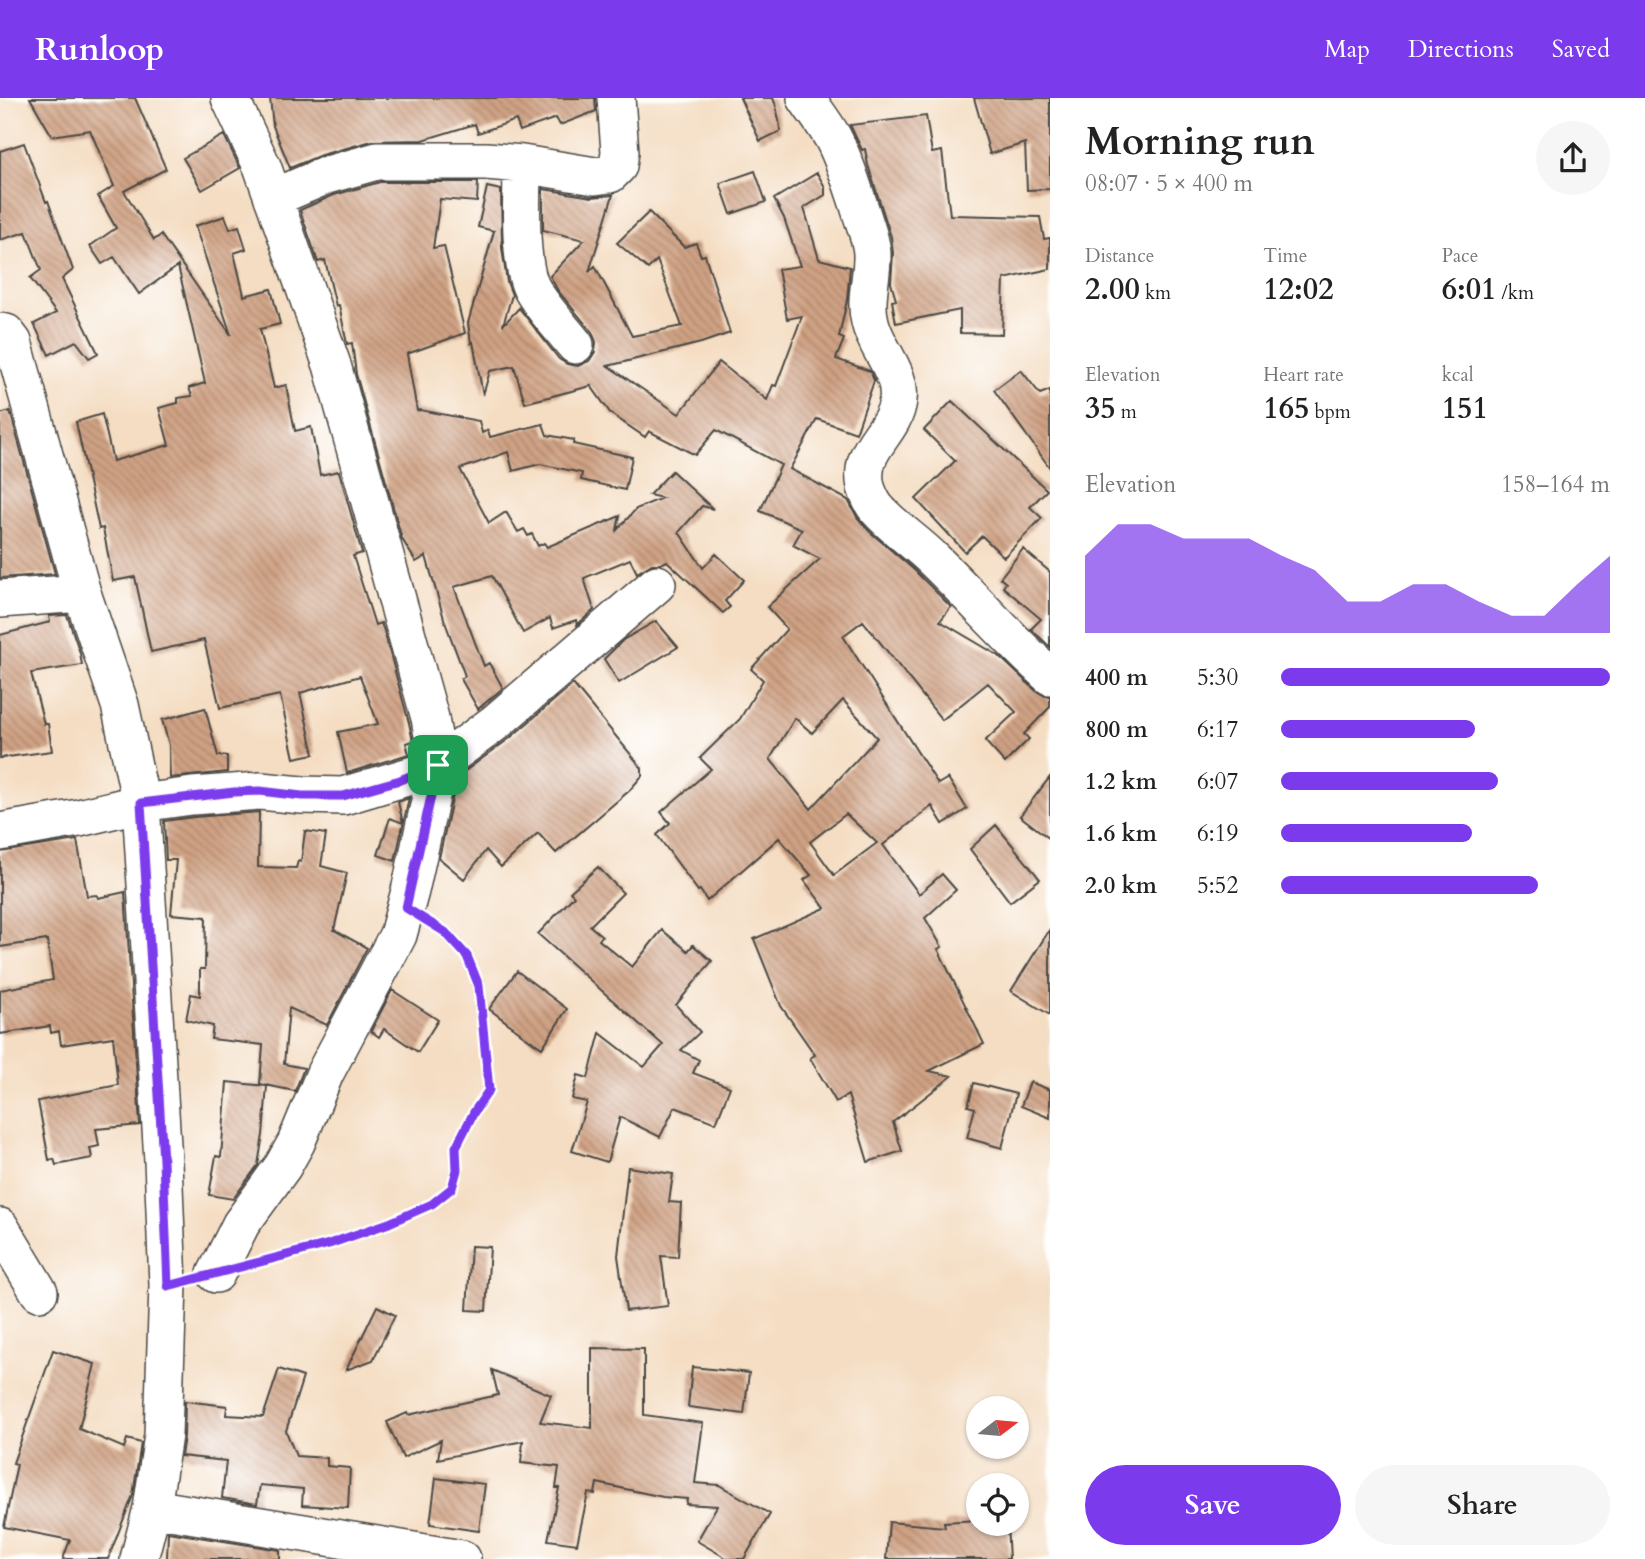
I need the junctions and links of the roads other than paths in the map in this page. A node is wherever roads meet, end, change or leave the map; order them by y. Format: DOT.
graph roads {
  1 [pos="230,98"];
  2 [pos="616,98"];
  3 [pos="806,98"];
  4 [pos="522,164"];
  5 [pos="273,198"];
  6 [pos="2,327"];
  7 [pos="575,345"];
  8 [pos="657,584"];
  9 [pos="82,593"];
  10 [pos="0,599"];
  11 [pos="1050,676"];
  12 [pos="438,765"];
  13 [pos="141,803"];
  14 [pos="0,832"];
  15 [pos="0,1227"];
  16 [pos="216,1274"];
  17 [pos="39,1292"];
  18 [pos="152,1508"];
  19 [pos="139,1559"];
  20 [pos="462,1559"];
  1 -- 5 [label="street"];
  2 -- 4 [label="street"];
  3 -- 11 [label="street"];
  4 -- 5 [label="street"];
  4 -- 7 [label="street"];
  5 -- 12 [label="street"];
  6 -- 9 [label="street"];
  8 -- 12 [label="street"];
  9 -- 10 [label="street"];
  9 -- 13 [label="street"];
  12 -- 13 [label="street"];
  12 -- 16 [label="street"];
  13 -- 14 [label="street"];
  13 -- 18 [label="street"];
  15 -- 17 [label="street"];
  18 -- 19 [label="street"];
  18 -- 20 [label="street"];
}
